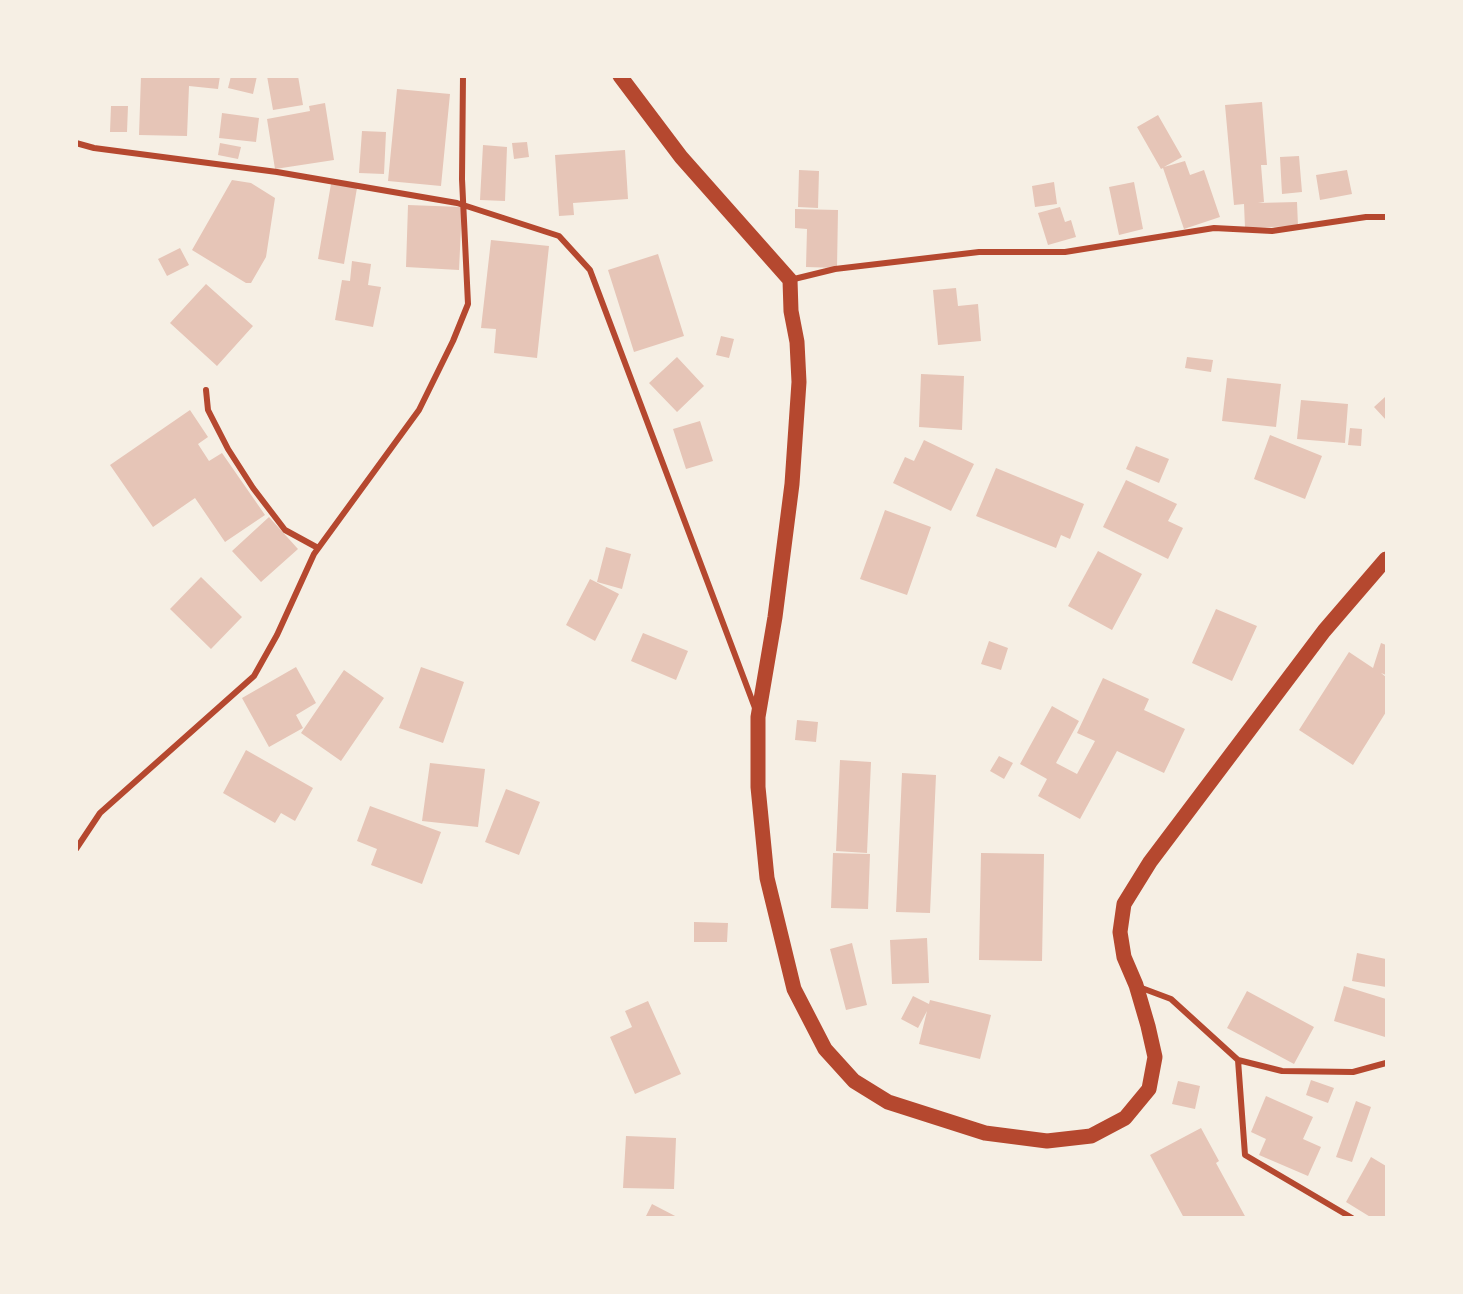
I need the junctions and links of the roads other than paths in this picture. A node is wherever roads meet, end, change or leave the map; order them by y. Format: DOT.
graph roads {
  1 [pos="463,76"];
  2 [pos="620,76"];
  3 [pos="76,143"];
  4 [pos="464,205"];
  5 [pos="1386,217"];
  6 [pos="790,280"];
  7 [pos="206,390"];
  8 [pos="318,548"];
  9 [pos="1386,559"];
  10 [pos="758,717"];
  11 [pos="76,849"];
  12 [pos="1136,985"];
  13 [pos="1238,1060"];
  14 [pos="1386,1063"];
  15 [pos="1352,1218"];
  1 -- 4 [label="street"];
  2 -- 6 [label="main road"];
  3 -- 4 [label="street"];
  4 -- 8 [label="street"];
  4 -- 10 [label="street"];
  5 -- 6 [label="street"];
  6 -- 10 [label="main road"];
  7 -- 8 [label="street"];
  8 -- 11 [label="street"];
  9 -- 12 [label="main road"];
  10 -- 12 [label="main road"];
  12 -- 13 [label="street"];
  13 -- 14 [label="street"];
  13 -- 15 [label="street"];
}
